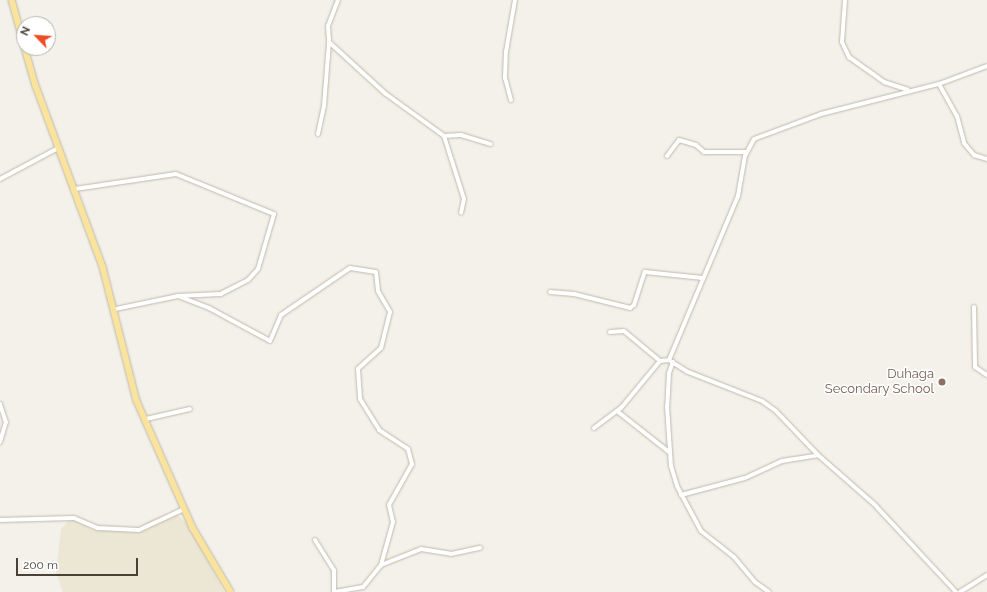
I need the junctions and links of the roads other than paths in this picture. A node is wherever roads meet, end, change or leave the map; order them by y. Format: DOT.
graph roads {
  1 [pos="12,0"];
  2 [pos="338,0"];
  3 [pos="515,0"];
  4 [pos="845,0"];
  5 [pos="16,16"];
  6 [pos="329,42"];
  7 [pos="28,56"];
  8 [pos="987,66"];
  9 [pos="939,84"];
  10 [pos="908,90"];
  11 [pos="511,100"];
  12 [pos="318,134"];
  13 [pos="444,136"];
  14 [pos="491,144"];
  15 [pos="58,148"];
  16 [pos="746,152"];
  17 [pos="666,156"];
  18 [pos="987,159"];
  19 [pos="0,180"];
  20 [pos="75,189"];
  21 [pos="461,213"];
  22 [pos="703,278"];
  23 [pos="550,292"];
  24 [pos="178,296"];
  25 [pos="974,307"];
  26 [pos="116,309"];
  27 [pos="610,332"];
  28 [pos="660,361"];
  29 [pos="671,361"];
  30 [pos="987,376"];
  31 [pos="0,404"];
  32 [pos="190,409"];
  33 [pos="617,411"];
  34 [pos="146,419"];
  35 [pos="594,428"];
  36 [pos="0,442"];
  37 [pos="669,452"];
  38 [pos="818,455"];
  39 [pos="681,495"];
  40 [pos="184,508"];
  41 [pos="0,520"];
  42 [pos="315,540"];
  43 [pos="480,548"];
  44 [pos="381,565"];
  45 [pos="987,575"];
  46 [pos="364,590"];
  47 [pos="231,592"];
  48 [pos="334,592"];
  49 [pos="768,592"];
  50 [pos="956,592"];
  51 [pos="960,592"];
  1 -- 5 [label="main road"];
  2 -- 6 [label="street"];
  3 -- 11 [label="street"];
  4 -- 10 [label="street"];
  6 -- 12 [label="street"];
  6 -- 13 [label="street"];
  7 -- 15 [label="main road"];
  8 -- 9 [label="street"];
  9 -- 10 [label="street"];
  9 -- 18 [label="street"];
  10 -- 16 [label="street"];
  13 -- 14 [label="street"];
  13 -- 21 [label="street"];
  15 -- 19 [label="street"];
  15 -- 20 [label="main road"];
  16 -- 17 [label="street"];
  16 -- 22 [label="street"];
  20 -- 24 [label="street"];
  20 -- 26 [label="main road"];
  22 -- 23 [label="street"];
  22 -- 29 [label="street"];
  24 -- 26 [label="street"];
  24 -- 44 [label="street"];
  25 -- 30 [label="street"];
  26 -- 34 [label="main road"];
  27 -- 28 [label="street"];
  28 -- 29 [label="street"];
  28 -- 33 [label="street"];
  29 -- 37 [label="street"];
  29 -- 38 [label="street"];
  31 -- 36 [label="street"];
  32 -- 34 [label="street"];
  33 -- 35 [label="street"];
  33 -- 37 [label="street"];
  34 -- 40 [label="main road"];
  37 -- 39 [label="street"];
  38 -- 39 [label="street"];
  38 -- 50 [label="street"];
  39 -- 49 [label="street"];
  40 -- 41 [label="street"];
  40 -- 47 [label="main road"];
  42 -- 48 [label="street"];
  43 -- 44 [label="street"];
  44 -- 46 [label="street"];
  45 -- 51 [label="street"];
  46 -- 48 [label="street"];
}
